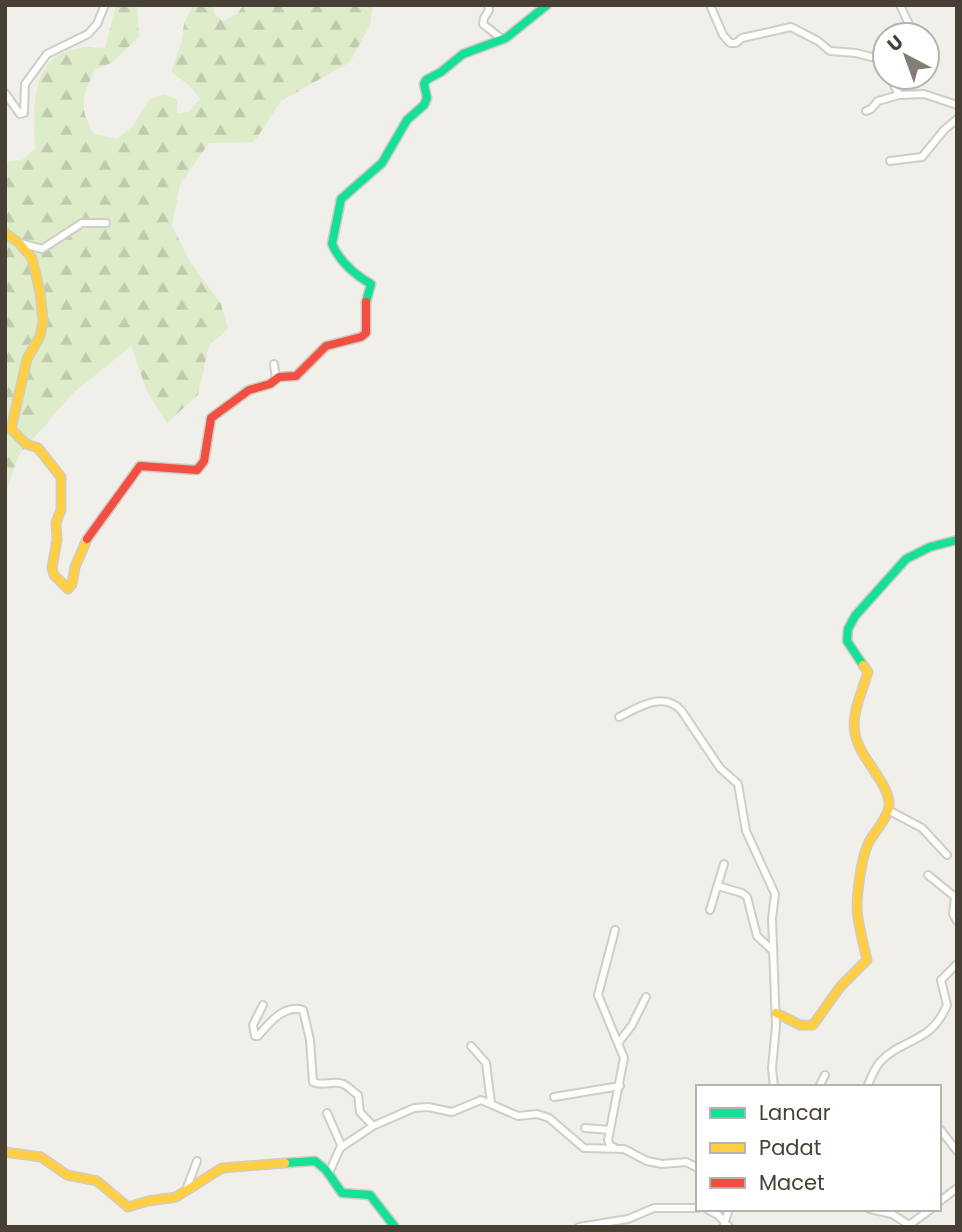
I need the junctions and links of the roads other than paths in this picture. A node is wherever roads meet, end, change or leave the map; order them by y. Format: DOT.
graph roads {
  1 [pos="105,5"];
  2 [pos="488,5"];
  3 [pos="547,5"];
  4 [pos="710,5"];
  5 [pos="900,5"];
  6 [pos="907,21"];
  7 [pos="503,40"];
  8 [pos="871,57"];
  9 [pos="897,91"];
  10 [pos="5,93"];
  11 [pos="899,95"];
  12 [pos="957,105"];
  13 [pos="866,111"];
  14 [pos="957,119"];
  15 [pos="890,161"];
  16 [pos="106,223"];
  17 [pos="5,233"];
  18 [pos="19,243"];
  19 [pos="274,364"];
  20 [pos="276,378"];
  21 [pos="957,540"];
  22 [pos="619,717"];
  23 [pos="888,810"];
  24 [pos="947,855"];
  25 [pos="724,864"];
  26 [pos="928,876"];
  27 [pos="718,887"];
  28 [pos="710,911"];
  29 [pos="957,921"];
  30 [pos="615,930"];
  31 [pos="772,951"];
  32 [pos="957,964"];
  33 [pos="646,997"];
  34 [pos="263,1005"];
  35 [pos="776,1013"];
  36 [pos="619,1042"];
  37 [pos="471,1046"];
  38 [pos="825,1075"];
  39 [pos="774,1085"];
  40 [pos="820,1085"];
  41 [pos="868,1085"];
  42 [pos="620,1086"];
  43 [pos="554,1097"];
  44 [pos="491,1103"];
  45 [pos="327,1113"];
  46 [pos="373,1126"];
  47 [pos="585,1128"];
  48 [pos="610,1130"];
  49 [pos="941,1131"];
  50 [pos="342,1146"];
  51 [pos="616,1148"];
  52 [pos="957,1151"];
  53 [pos="5,1152"];
  54 [pos="197,1161"];
  55 [pos="696,1167"];
  56 [pos="329,1174"];
  57 [pos="957,1188"];
  58 [pos="185,1192"];
  59 [pos="941,1200"];
  60 [pos="696,1208"];
  61 [pos="709,1211"];
  62 [pos="879,1211"];
  63 [pos="928,1211"];
  64 [pos="726,1225"];
  65 [pos="395,1227"];
  66 [pos="579,1227"];
  1 -- 10 [label="street"];
  2 -- 7 [label="street"];
  3 -- 7 [label="street"];
  4 -- 8 [label="street"];
  5 -- 6 [label="street"];
  7 -- 20 [label="street"];
  9 -- 11 [label="street"];
  11 -- 12 [label="street"];
  11 -- 13 [label="street"];
  14 -- 15 [label="street"];
  16 -- 18 [label="street"];
  17 -- 18 [label="street"];
  18 -- 20 [label="street"];
  19 -- 20 [label="street"];
  21 -- 23 [label="street"];
  22 -- 31 [label="street"];
  23 -- 24 [label="street"];
  23 -- 35 [label="street"];
  25 -- 27 [label="street"];
  26 -- 29 [label="street"];
  27 -- 28 [label="street"];
  27 -- 31 [label="street"];
  30 -- 36 [label="street"];
  31 -- 35 [label="street"];
  32 -- 41 [label="street"];
  33 -- 36 [label="street"];
  34 -- 46 [label="street"];
  35 -- 39 [label="street"];
  36 -- 42 [label="street"];
  37 -- 44 [label="street"];
  38 -- 40 [label="street"];
  42 -- 43 [label="street"];
  42 -- 48 [label="street"];
  44 -- 46 [label="street"];
  44 -- 51 [label="street"];
  45 -- 50 [label="street"];
  46 -- 50 [label="street"];
  47 -- 48 [label="street"];
  48 -- 51 [label="street"];
  49 -- 52 [label="street"];
  50 -- 56 [label="street"];
  51 -- 55 [label="street"];
  53 -- 58 [label="street"];
  54 -- 58 [label="street"];
  56 -- 58 [label="street"];
  56 -- 65 [label="street"];
  57 -- 59 [label="street"];
  60 -- 66 [label="street"];
  61 -- 64 [label="street"];
  62 -- 63 [label="street"];
}
